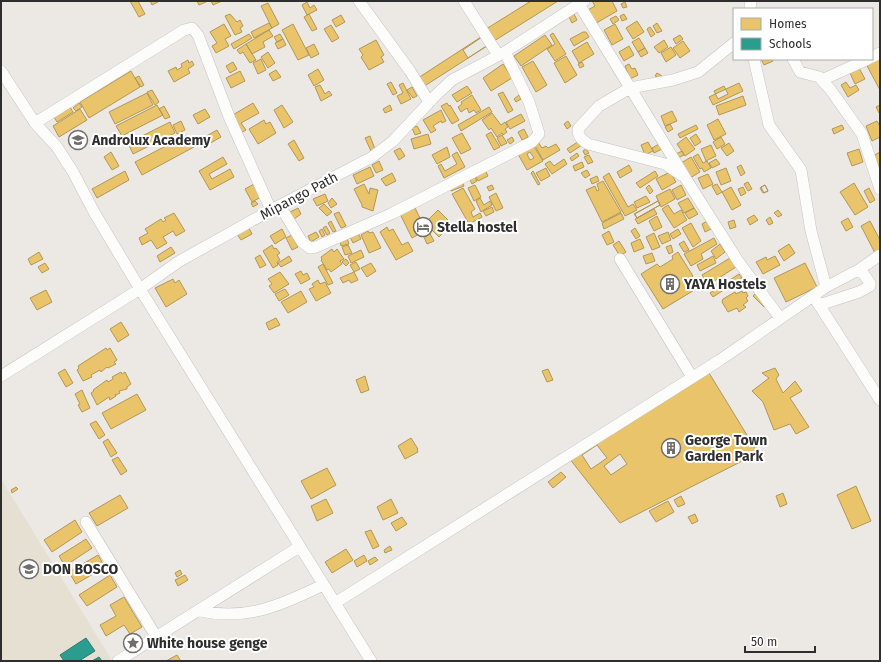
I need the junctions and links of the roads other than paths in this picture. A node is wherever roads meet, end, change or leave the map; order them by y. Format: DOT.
graph roads {
  1 [pos="359,1"];
  2 [pos="464,1"];
  3 [pos="580,2"];
  4 [pos="733,44"];
  5 [pos="502,54"];
  6 [pos="754,60"];
  7 [pos="794,60"];
  8 [pos="866,60"];
  9 [pos="1,71"];
  10 [pos="822,80"];
  11 [pos="630,88"];
  12 [pos="429,102"];
  13 [pos="35,123"];
  14 [pos="686,179"];
  15 [pos="880,189"];
  16 [pos="275,208"];
  17 [pos="880,255"];
  18 [pos="620,259"];
  19 [pos="860,269"];
  20 [pos="826,287"];
  21 [pos="140,290"];
  22 [pos="817,301"];
  23 [pos="780,318"];
  24 [pos="1,376"];
  25 [pos="692,377"];
  26 [pos="880,400"];
  27 [pos="86,522"];
  28 [pos="300,547"];
  29 [pos="323,585"];
  30 [pos="335,603"];
  31 [pos="200,611"];
  32 [pos="157,638"];
  33 [pos="369,660"];
  34 [pos="118,661"];
  1 -- 12 [label="street"];
  2 -- 5 [label="street"];
  3 -- 5 [label="street, Mipango Path"];
  3 -- 11 [label="street"];
  4 -- 11 [label="street"];
  5 -- 12 [label="street, Mipango Path"];
  5 -- 16 [label="street"];
  6 -- 20 [label="street"];
  7 -- 10 [label="street"];
  8 -- 10 [label="street"];
  9 -- 13 [label="street"];
  10 -- 15 [label="street"];
  11 -- 14 [label="street"];
  11 -- 14 [label="street"];
  12 -- 16 [label="street, Mipango Path"];
  13 -- 16 [label="street"];
  13 -- 21 [label="street"];
  14 -- 23 [label="street"];
  16 -- 21 [label="street, Mipango Path"];
  17 -- 19 [label="street"];
  18 -- 25 [label="street"];
  19 -- 20 [label="street"];
  19 -- 22 [label="street"];
  20 -- 22 [label="street"];
  21 -- 24 [label="street, Mipango Path"];
  21 -- 28 [label="street"];
  22 -- 23 [label="street"];
  22 -- 26 [label="street"];
  23 -- 25 [label="street"];
  25 -- 30 [label="street"];
  27 -- 32 [label="street"];
  28 -- 29 [label="street"];
  28 -- 31 [label="street"];
  29 -- 30 [label="street"];
  29 -- 31 [label="street"];
  30 -- 33 [label="street"];
  31 -- 32 [label="street"];
  32 -- 34 [label="street"];
}
